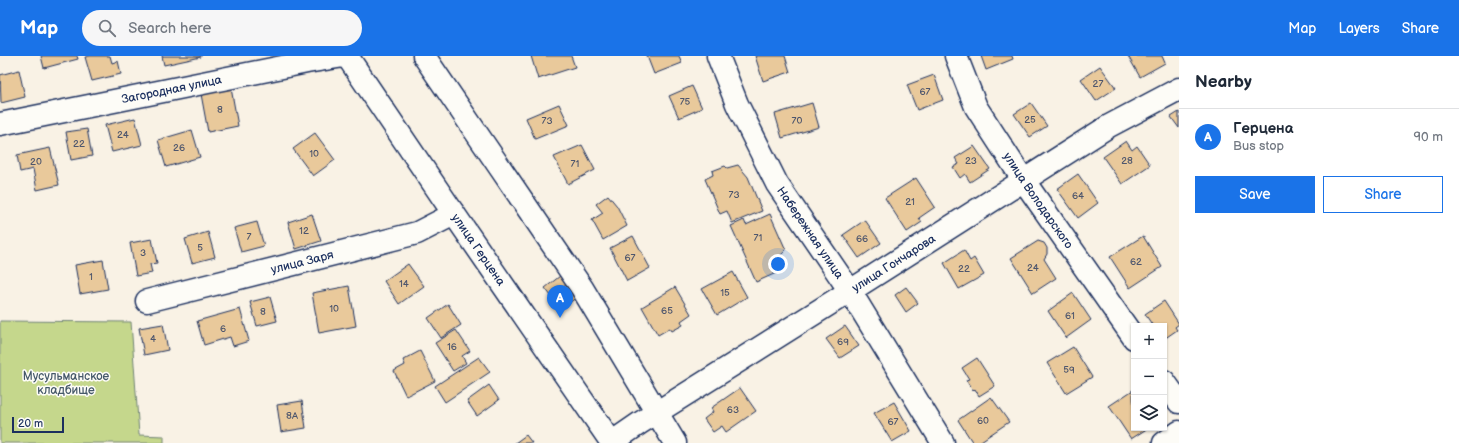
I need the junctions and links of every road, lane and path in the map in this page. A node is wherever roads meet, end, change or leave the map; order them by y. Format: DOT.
graph roads {
  1 [pos="346,56"];
  2 [pos="424,56"];
  3 [pos="718,56"];
  4 [pos="956,56"];
  5 [pos="1179,89"];
  6 [pos="0,124"];
  7 [pos="1024,180"];
  8 [pos="454,214"];
  9 [pos="850,291"];
  10 [pos="147,301"];
  11 [pos="1131,334"];
  12 [pos="1167,385"];
  13 [pos="1179,402"];
  14 [pos="656,412"];
  15 [pos="1179,432"];
  16 [pos="611,443"];
  17 [pos="675,443"];
  18 [pos="943,443"];
  19 [pos="1164,443"];
  1 -- 6 [label="street, Загородная улица"];
  1 -- 8 [label="street, улица Герцена"];
  2 -- 14 [label="street"];
  3 -- 9 [label="street, Набережная улица"];
  4 -- 7 [label="street, улица Володарского"];
  5 -- 7 [label="street, улица Гончарова"];
  7 -- 9 [label="street, улица Гончарова"];
  7 -- 11 [label="street, улица Володарского"];
  8 -- 10 [label="street, улица Заря"];
  8 -- 16 [label="street, улица Герцена"];
  9 -- 14 [label="street, улица Гончарова"];
  9 -- 18 [label="street, Набережная улица"];
  12 -- 13 [label="street"];
  14 -- 16 [label="street, улица Гончарова"];
  14 -- 17 [label="street"];
  15 -- 19 [label="street"];
}
